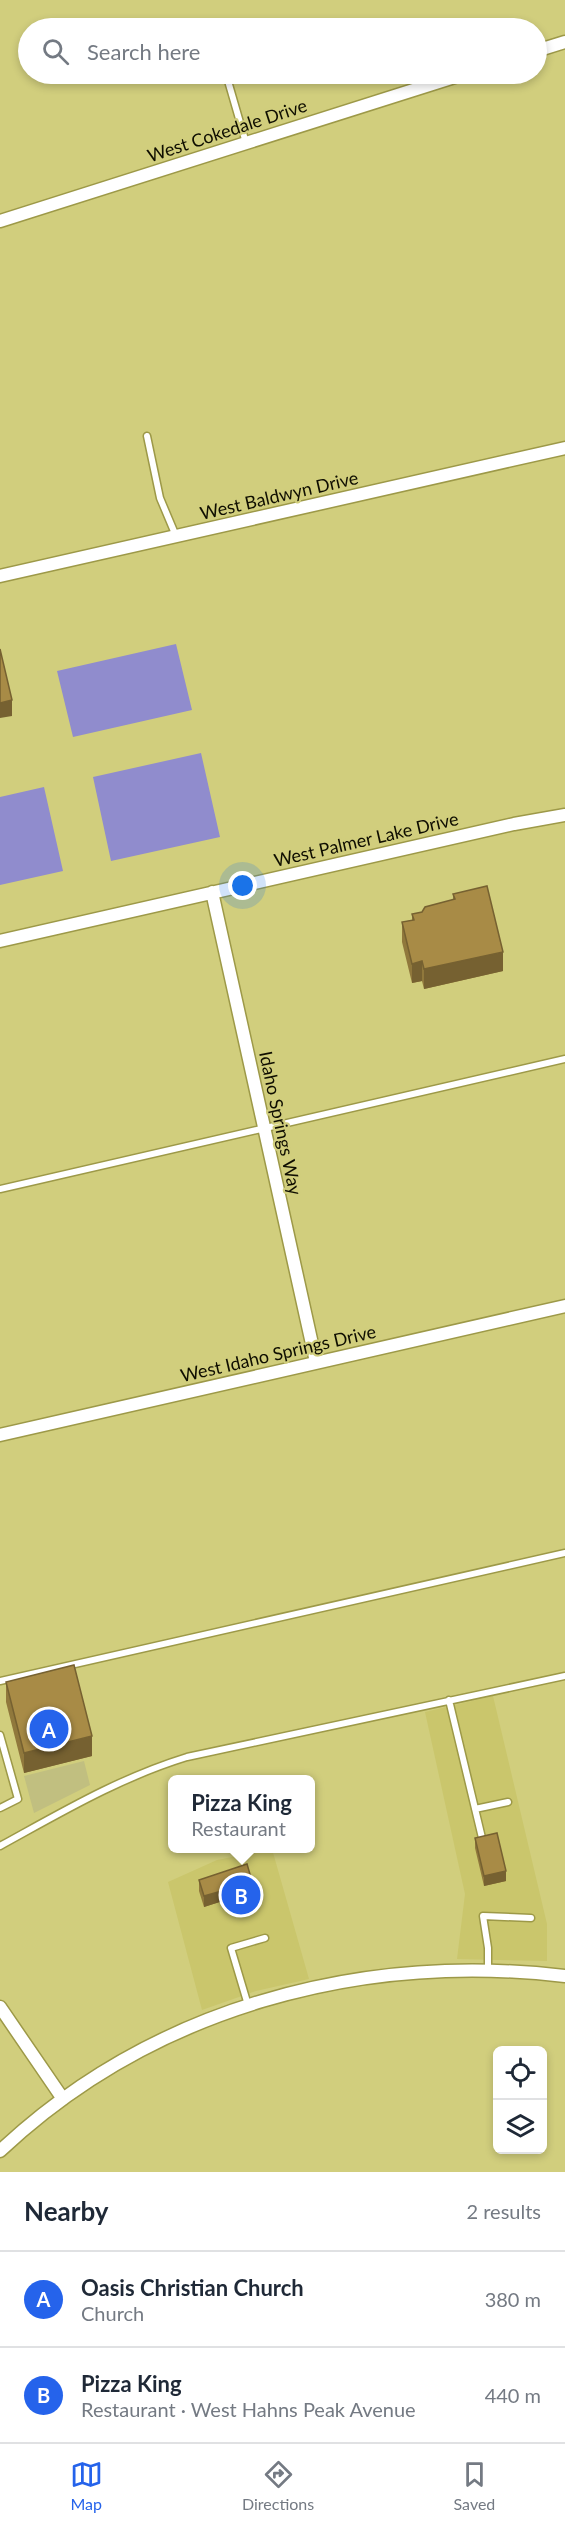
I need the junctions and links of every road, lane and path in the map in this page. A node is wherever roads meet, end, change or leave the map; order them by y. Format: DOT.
graph roads {
  1 [pos="565,42"];
  2 [pos="547,48"];
  3 [pos="229,84"];
  4 [pos="433,84"];
  5 [pos="246,143"];
  6 [pos="0,221"];
  7 [pos="147,436"];
  8 [pos="565,448"];
  9 [pos="176,536"];
  10 [pos="0,576"];
  11 [pos="565,814"];
  12 [pos="212,892"];
  13 [pos="0,941"];
  14 [pos="565,1059"];
  15 [pos="264,1129"];
  16 [pos="0,1189"];
  17 [pos="565,1306"];
  18 [pos="316,1362"];
  19 [pos="0,1435"];
  20 [pos="565,1553"];
  21 [pos="565,1676"];
  22 [pos="0,1681"];
  23 [pos="449,1700"];
  24 [pos="0,1735"];
  25 [pos="7,1760"];
  26 [pos="0,1763"];
  27 [pos="508,1802"];
  28 [pos="0,1808"];
  29 [pos="475,1809"];
  30 [pos="483,1842"];
  31 [pos="0,1846"];
  32 [pos="531,1918"];
  33 [pos="265,1938"];
  34 [pos="488,1970"];
  35 [pos="565,1976"];
  36 [pos="248,2005"];
  37 [pos="0,2007"];
  38 [pos="63,2100"];
  39 [pos="0,2151"];
  1 -- 2 [label="street"];
  3 -- 5 [label="lane"];
  4 -- 5 [label="street, West Cokedale Drive"];
  5 -- 6 [label="street, West Cokedale Drive"];
  7 -- 9 [label="lane"];
  8 -- 9 [label="street, West Baldwyn Drive"];
  9 -- 10 [label="street, West Baldwyn Drive"];
  11 -- 12 [label="street, West Palmer Lake Drive"];
  12 -- 13 [label="street, West Palmer Lake Drive"];
  12 -- 15 [label="street, Idaho Springs Way"];
  14 -- 15 [label="lane"];
  15 -- 16 [label="lane"];
  15 -- 18 [label="street, Idaho Springs Way"];
  17 -- 18 [label="street, West Idaho Springs Drive"];
  18 -- 19 [label="street, West Idaho Springs Drive"];
  20 -- 22 [label="lane"];
  21 -- 23 [label="lane"];
  23 -- 29 [label="lane"];
  23 -- 31 [label="lane"];
  24 -- 25 [label="lane"];
  25 -- 26 [label="lane"];
  25 -- 28 [label="lane"];
  27 -- 29 [label="lane"];
  29 -- 30 [label="lane"];
  32 -- 34 [label="lane"];
  33 -- 36 [label="lane"];
  34 -- 35 [label="street"];
  34 -- 36 [label="street"];
  36 -- 38 [label="street"];
  37 -- 38 [label="street"];
  38 -- 39 [label="street"];
}
